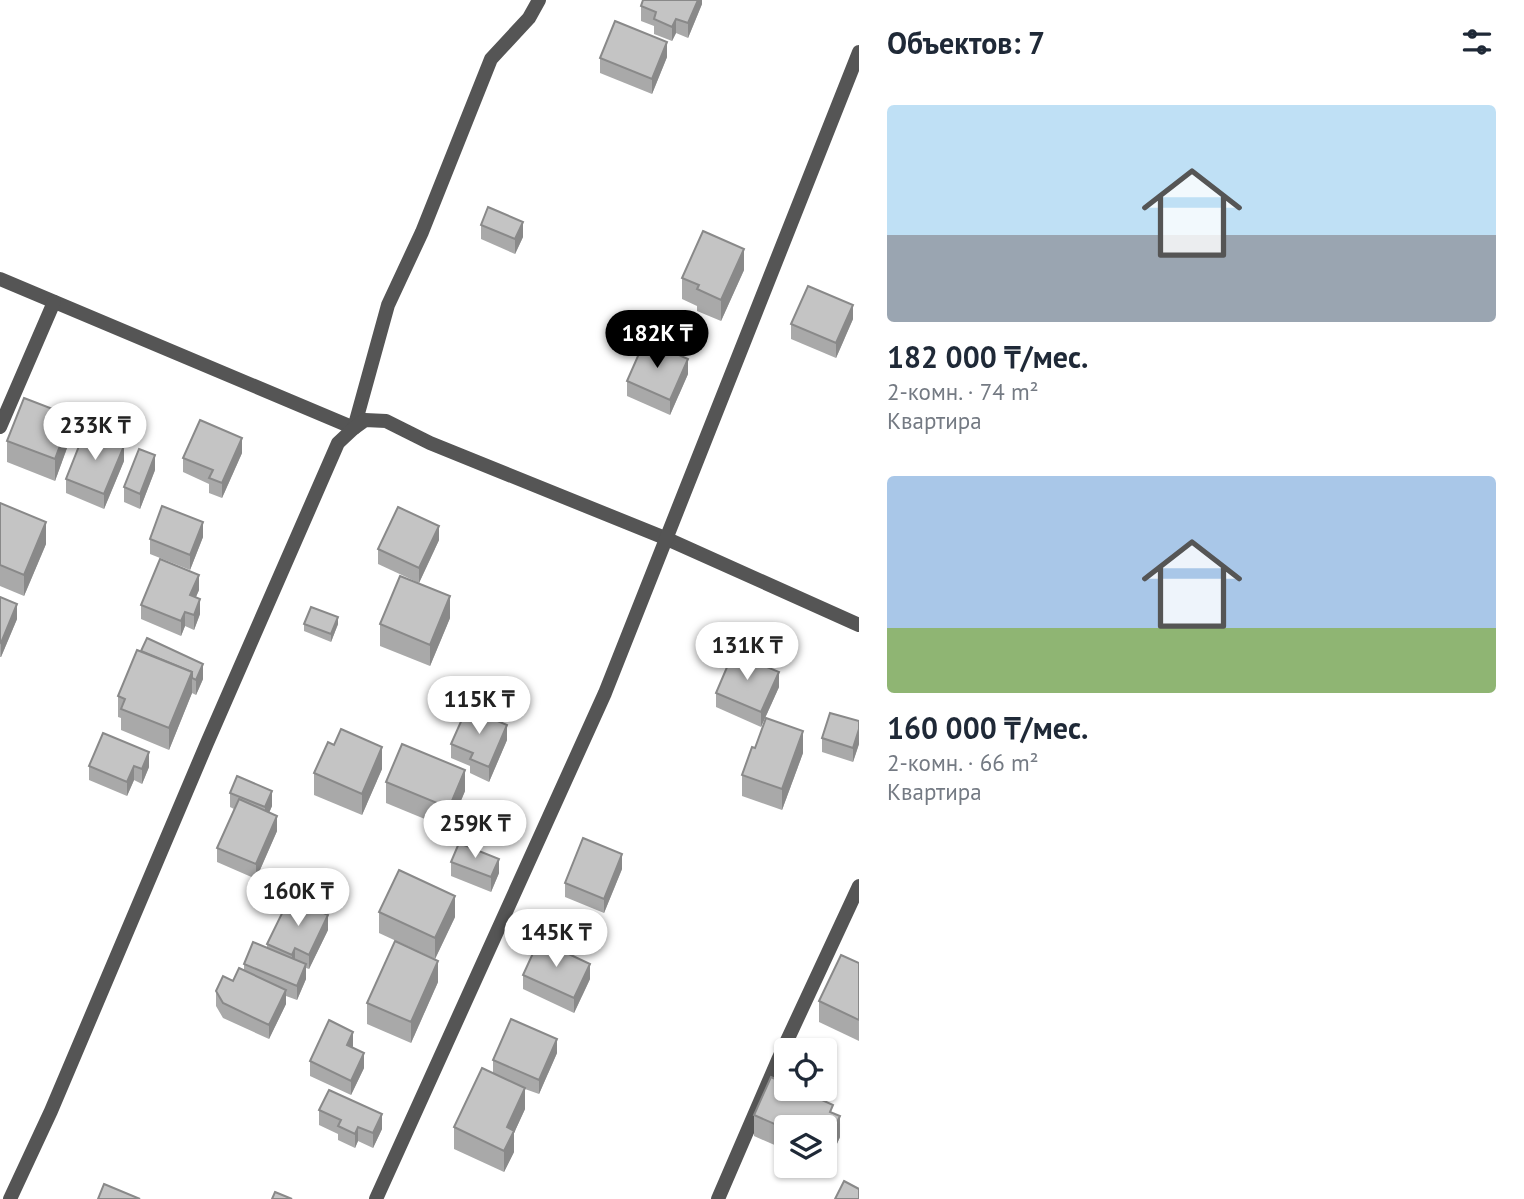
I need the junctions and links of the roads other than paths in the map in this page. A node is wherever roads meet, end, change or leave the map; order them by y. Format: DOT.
graph roads {
  1 [pos="539,0"];
  2 [pos="859,52"];
  3 [pos="0,279"];
  4 [pos="54,302"];
  5 [pos="0,427"];
  6 [pos="354,428"];
  7 [pos="665,538"];
  8 [pos="859,625"];
  9 [pos="859,886"];
  10 [pos="10,1199"];
  11 [pos="376,1199"];
  12 [pos="718,1199"];
  1 -- 6 [label="street"];
  2 -- 7 [label="street"];
  3 -- 4 [label="street"];
  4 -- 5 [label="street"];
  4 -- 6 [label="street"];
  6 -- 7 [label="street"];
  6 -- 10 [label="street"];
  7 -- 8 [label="street"];
  7 -- 11 [label="street"];
  9 -- 12 [label="street"];
}
